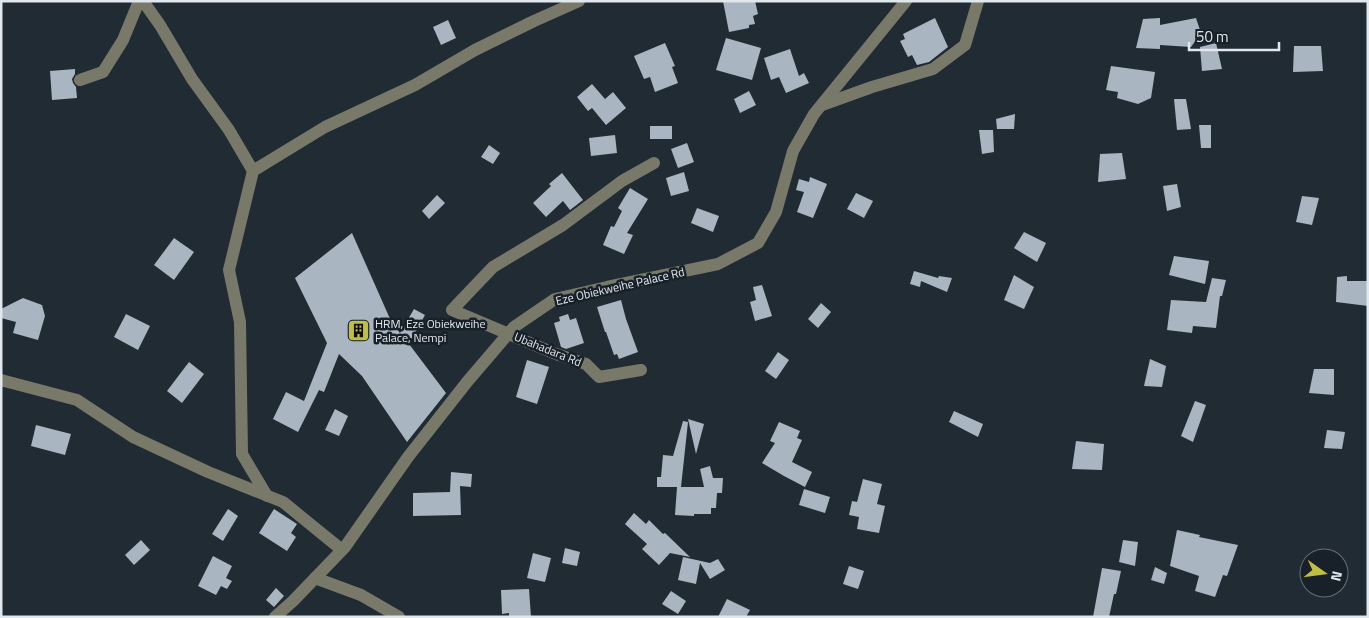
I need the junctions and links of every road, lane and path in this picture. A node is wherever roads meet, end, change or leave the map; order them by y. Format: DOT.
graph roads {
  1 [pos="139,1"];
  2 [pos="143,1"];
  3 [pos="579,1"];
  4 [pos="906,1"];
  5 [pos="978,1"];
  6 [pos="80,80"];
  7 [pos="822,106"];
  8 [pos="654,163"];
  9 [pos="253,170"];
  10 [pos="508,334"];
  11 [pos="641,370"];
  12 [pos="1,380"];
  13 [pos="267,496"];
  14 [pos="342,550"];
  15 [pos="315,578"];
  16 [pos="275,617"];
  17 [pos="399,617"];
  1 -- 6 [label="street"];
  2 -- 9 [label="street"];
  3 -- 9 [label="street"];
  4 -- 7 [label="street, Eze Obiekweihe Palace Rd"];
  5 -- 7 [label="street"];
  7 -- 10 [label="street, Eze Obiekweihe Palace Rd"];
  8 -- 10 [label="street"];
  9 -- 13 [label="street"];
  10 -- 11 [label="street, Ubahadara Rd"];
  10 -- 14 [label="street, Eze Obiekweihe Palace Rd"];
  12 -- 13 [label="street"];
  13 -- 14 [label="street"];
  14 -- 15 [label="street, Eze Obiekweihe Palace Rd"];
  15 -- 16 [label="street, Eze Obiekweihe Palace Rd"];
  15 -- 17 [label="street"];
}
